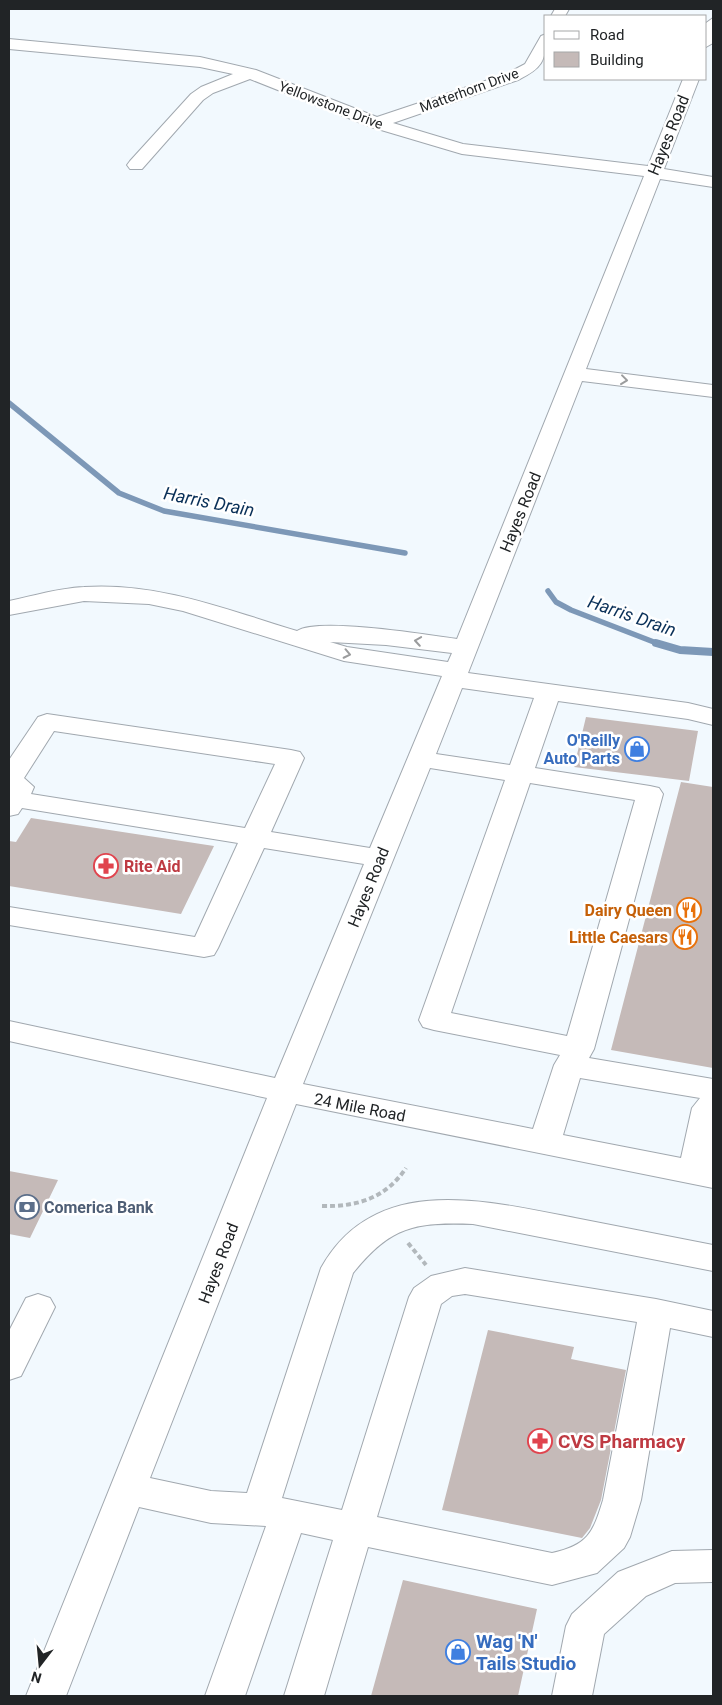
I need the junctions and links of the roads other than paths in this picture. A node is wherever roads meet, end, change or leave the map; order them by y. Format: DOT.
graph roads {
  1 [pos="713,23"];
  2 [pos="707,39"];
  3 [pos="544,43"];
  4 [pos="9,44"];
  5 [pos="250,73"];
  6 [pos="691,80"];
  7 [pos="377,123"];
  8 [pos="136,165"];
  9 [pos="653,173"];
  10 [pos="713,182"];
  11 [pos="579,367"];
  12 [pos="713,376"];
  13 [pos="713,391"];
  14 [pos="9,608"];
  15 [pos="283,637"];
  16 [pos="466,648"];
  17 [pos="455,675"];
  18 [pos="549,692"];
  19 [pos="713,717"];
  20 [pos="420,758"];
  21 [pos="520,774"];
  22 [pos="11,803"];
  23 [pos="255,838"];
  24 [pos="380,858"];
  25 [pos="9,916"];
  26 [pos="9,1031"];
  27 [pos="574,1057"];
  28 [pos="713,1090"];
  29 [pos="285,1091"];
  30 [pos="713,1105"];
  31 [pos="544,1143"];
  32 [pos="703,1174"];
  33 [pos="713,1258"];
  34 [pos="38,1307"];
  35 [pos="656,1312"];
  36 [pos="713,1324"];
  37 [pos="9,1366"];
  38 [pos="129,1489"];
  39 [pos="274,1512"];
  40 [pos="357,1528"];
  41 [pos="713,1566"];
  42 [pos="46,1696"];
  43 [pos="225,1696"];
  44 [pos="304,1696"];
  45 [pos="572,1696"];
  1 -- 2 [label="street"];
  3 -- 7 [label="street, Matterhorn Drive"];
  4 -- 5 [label="street, Yellowstone Drive"];
  5 -- 7 [label="street, Yellowstone Drive"];
  5 -- 8 [label="street"];
  6 -- 9 [label="street, Hayes Road"];
  7 -- 9 [label="street, Yellowstone Drive"];
  9 -- 10 [label="street, Yellowstone Drive"];
  9 -- 11 [label="street, Hayes Road"];
  11 -- 12 [label="street"];
  11 -- 13 [label="street, one-way"];
  11 -- 16 [label="street, Hayes Road"];
  14 -- 15 [label="street"];
  16 -- 15 [label="street, one-way"];
  15 -- 17 [label="street, one-way"];
  16 -- 17 [label="street, Hayes Road"];
  17 -- 18 [label="street"];
  17 -- 20 [label="street, Hayes Road"];
  18 -- 19 [label="street"];
  18 -- 21 [label="street"];
  20 -- 21 [label="street"];
  20 -- 24 [label="street, Hayes Road"];
  21 -- 27 [label="street"];
  21 -- 27 [label="street"];
  22 -- 23 [label="street"];
  22 -- 23 [label="street"];
  23 -- 24 [label="street"];
  23 -- 25 [label="street"];
  24 -- 29 [label="street, Hayes Road"];
  26 -- 29 [label="street, 24 Mile Road"];
  27 -- 28 [label="street"];
  27 -- 31 [label="street"];
  29 -- 31 [label="street, 24 Mile Road"];
  29 -- 38 [label="street, Hayes Road"];
  30 -- 32 [label="street"];
  31 -- 32 [label="street, 24 Mile Road"];
  33 -- 39 [label="street"];
  34 -- 37 [label="street"];
  35 -- 36 [label="street"];
  35 -- 40 [label="street"];
  35 -- 40 [label="street"];
  38 -- 39 [label="street"];
  38 -- 42 [label="street, Hayes Road"];
  39 -- 40 [label="street"];
  39 -- 43 [label="street"];
  40 -- 44 [label="street"];
  41 -- 45 [label="street"];
}
